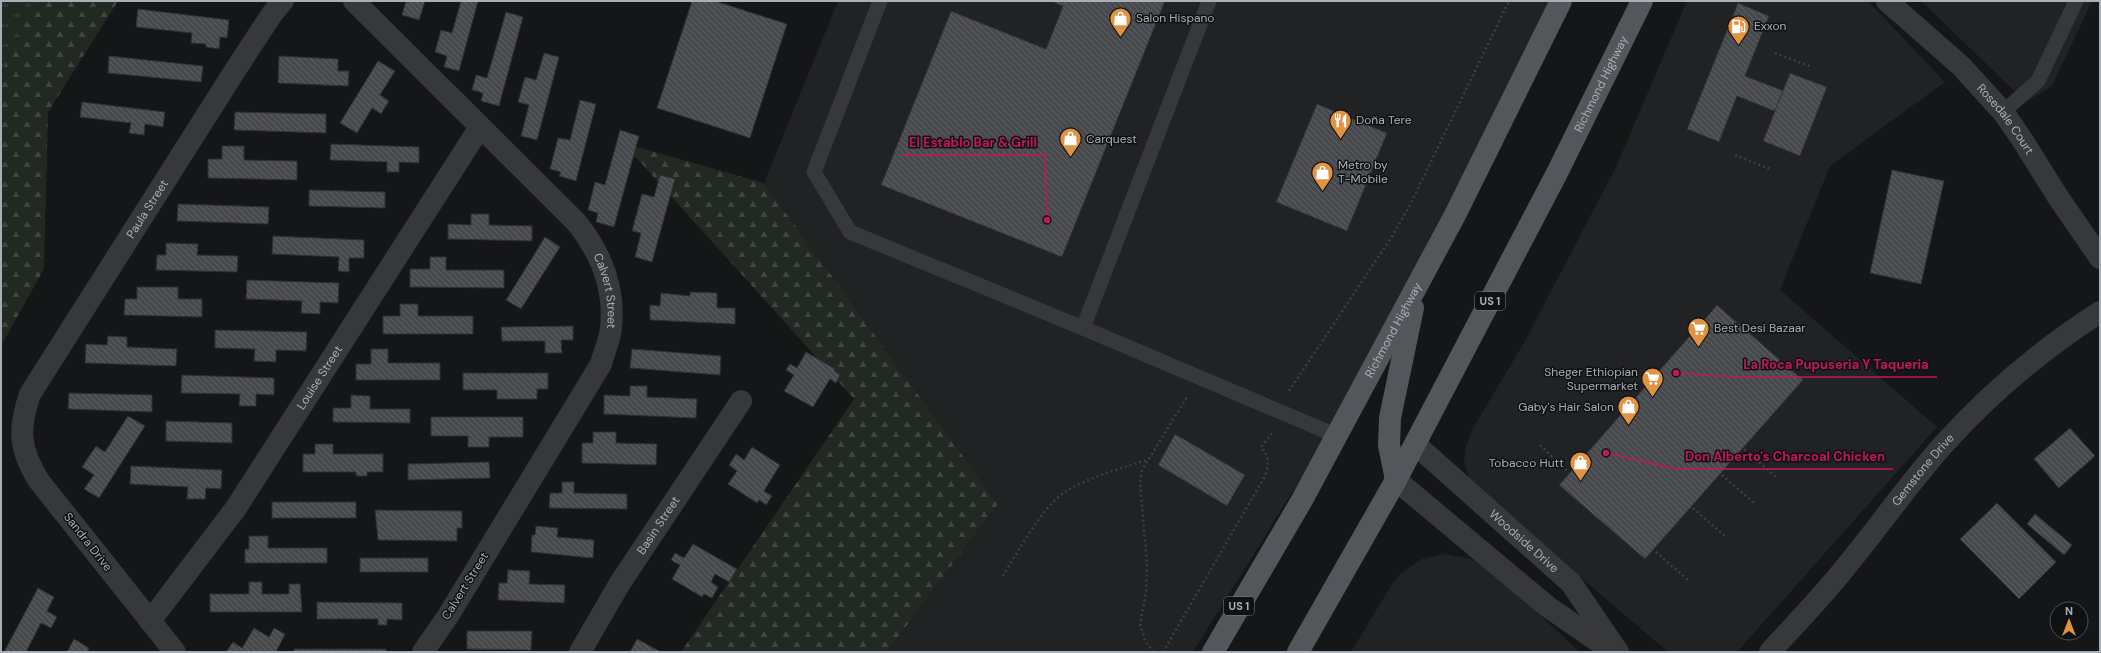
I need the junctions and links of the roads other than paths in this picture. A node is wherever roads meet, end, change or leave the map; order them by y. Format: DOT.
graph roads {
  1 [pos="283,1"];
  2 [pos="354,1"];
  3 [pos="880,1"];
  4 [pos="1209,1"];
  5 [pos="1561,1"];
  6 [pos="1642,1"];
  7 [pos="1887,1"];
  8 [pos="2076,1"];
  9 [pos="2003,112"];
  10 [pos="480,127"];
  11 [pos="2100,258"];
  12 [pos="1419,283"];
  13 [pos="2100,312"];
  14 [pos="1083,328"];
  15 [pos="741,402"];
  16 [pos="22,422"];
  17 [pos="1335,435"];
  18 [pos="1415,444"];
  19 [pos="1396,480"];
  20 [pos="150,621"];
  21 [pos="175,652"];
  22 [pos="423,652"];
  23 [pos="580,652"];
  24 [pos="1213,652"];
  25 [pos="1298,652"];
  26 [pos="1613,652"];
  27 [pos="1618,652"];
  28 [pos="1770,652"];
  1 -- 16 [label="street, Paula Street"];
  2 -- 10 [label="street, Calvert Street"];
  3 -- 14 [label="lane"];
  4 -- 14 [label="lane"];
  5 -- 12 [label="main road, Richmond Highway / US 1"];
  6 -- 18 [label="main road, Richmond Highway / US 1"];
  7 -- 9 [label="street, Rosedale Court"];
  8 -- 9 [label="lane"];
  9 -- 11 [label="street, Rosedale Court"];
  10 -- 20 [label="street, Louise Street"];
  10 -- 22 [label="street, Calvert Street"];
  12 -- 17 [label="main road, Richmond Highway / US 1"];
  12 -- 19 [label="main road"];
  13 -- 28 [label="street, Gemstone Drive"];
  14 -- 17 [label="lane"];
  15 -- 23 [label="street, Basin Street"];
  16 -- 20 [label="street, Sandra Drive"];
  17 -- 24 [label="main road, Richmond Highway / US 1"];
  18 -- 19 [label="main road, Richmond Highway / US 1"];
  18 -- 27 [label="street, Woodside Drive"];
  19 -- 25 [label="main road, Richmond Highway / US 1"];
  19 -- 26 [label="street"];
  20 -- 21 [label="street, Sandra Drive"];
}
